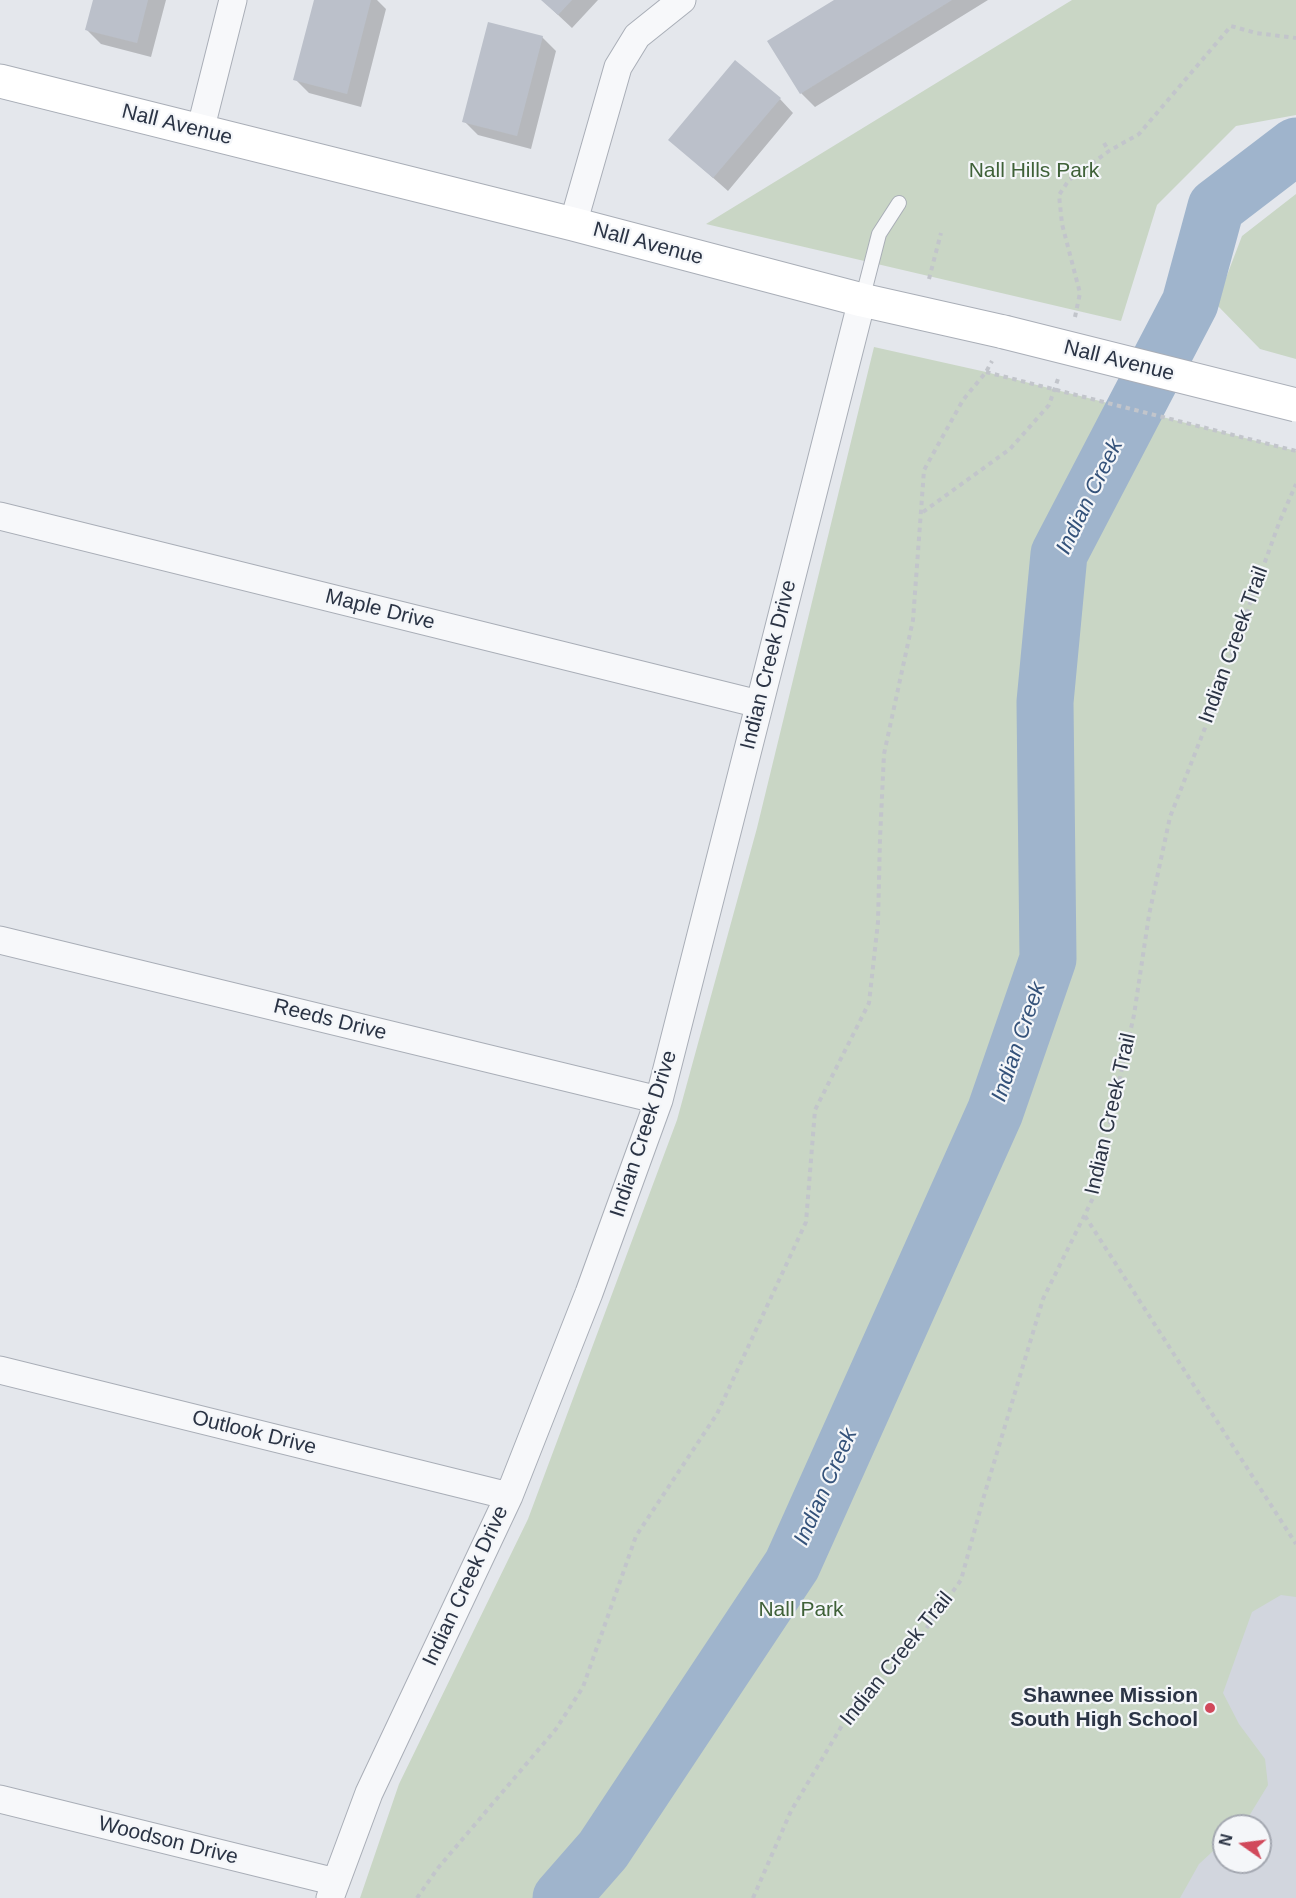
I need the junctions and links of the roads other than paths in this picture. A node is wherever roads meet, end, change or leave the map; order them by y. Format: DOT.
graph roads {
  1 [pos="233,0"];
  2 [pos="682,0"];
  3 [pos="0,81"];
  4 [pos="200,131"];
  5 [pos="899,203"];
  6 [pos="573,224"];
  7 [pos="862,300"];
  8 [pos="1296,405"];
  9 [pos="0,516"];
  10 [pos="759,704"];
  11 [pos="0,940"];
  12 [pos="659,1100"];
  13 [pos="0,1370"];
  14 [pos="509,1496"];
  15 [pos="0,1799"];
  16 [pos="333,1890"];
  1 -- 4 [label="street"];
  2 -- 6 [label="street"];
  3 -- 4 [label="main road, Nall Avenue"];
  4 -- 6 [label="main road, Nall Avenue"];
  5 -- 7 [label="lane"];
  6 -- 7 [label="main road, Nall Avenue"];
  7 -- 8 [label="main road, Nall Avenue, bridge"];
  7 -- 10 [label="street, Indian Creek Drive"];
  9 -- 10 [label="street, Maple Drive"];
  10 -- 12 [label="street, Indian Creek Drive"];
  11 -- 12 [label="street, Reeds Drive"];
  12 -- 14 [label="street, Indian Creek Drive"];
  13 -- 14 [label="street, Outlook Drive"];
  14 -- 16 [label="street, Indian Creek Drive"];
  15 -- 16 [label="street, Woodson Drive"];
}
